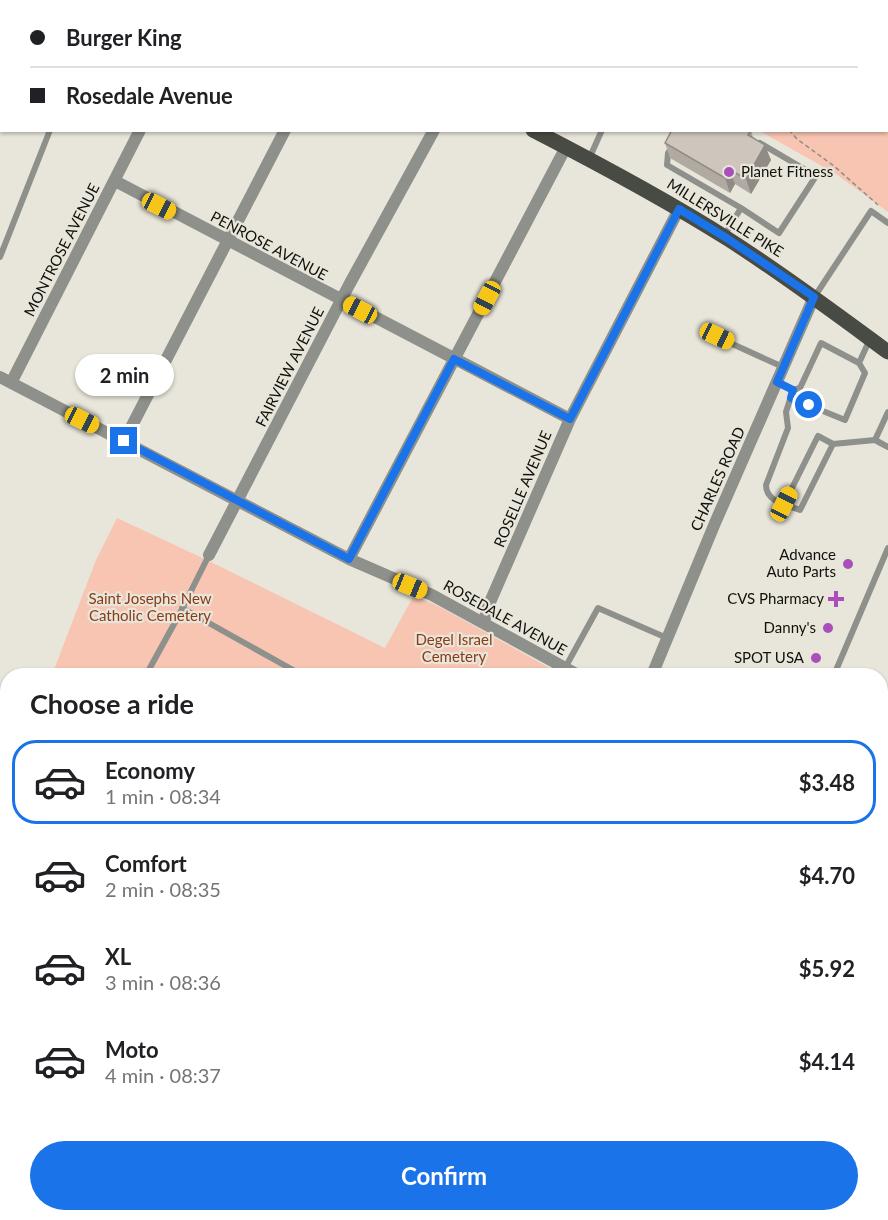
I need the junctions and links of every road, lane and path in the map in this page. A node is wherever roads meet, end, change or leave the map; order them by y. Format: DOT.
graph roads {
  1 [pos="49,132"];
  2 [pos="140,132"];
  3 [pos="284,132"];
  4 [pos="433,132"];
  5 [pos="537,132"];
  6 [pos="601,132"];
  7 [pos="791,132"];
  8 [pos="677,138"];
  9 [pos="758,142"];
  10 [pos="566,147"];
  11 [pos="589,159"];
  12 [pos="115,181"];
  13 [pos="741,208"];
  14 [pos="679,209"];
  15 [pos="883,209"];
  16 [pos="888,223"];
  17 [pos="724,236"];
  18 [pos="227,241"];
  19 [pos="0,257"];
  20 [pos="814,297"];
  21 [pos="342,301"];
  22 [pos="717,336"];
  23 [pos="870,338"];
  24 [pos="888,351"];
  25 [pos="454,359"];
  26 [pos="859,363"];
  27 [pos="783,368"];
  28 [pos="6,380"];
  29 [pos="777,382"];
  30 [pos="793,390"];
  31 [pos="791,398"];
  32 [pos="888,412"];
  33 [pos="570,419"];
  34 [pos="874,440"];
  35 [pos="124,441"];
  36 [pos="833,444"];
  37 [pos="888,447"];
  38 [pos="237,501"];
  39 [pos="784,504"];
  40 [pos="888,548"];
  41 [pos="209,555"];
  42 [pos="349,559"];
  43 [pos="182,608"];
  44 [pos="484,623"];
  45 [pos="668,638"];
  46 [pos="150,668"];
  47 [pos="289,668"];
  48 [pos="565,668"];
  49 [pos="655,668"];
  50 [pos="837,668"];
  1 -- 19 [label="lane"];
  2 -- 12 [label="street, MONTROSE AVENUE"];
  3 -- 18 [label="street"];
  4 -- 21 [label="street, FAIRVIEW AVENUE"];
  5 -- 10 [label="main road, MILLERSVILLE PIKE"];
  6 -- 11 [label="lane"];
  7 -- 15 [label="path"];
  8 -- 13 [label="lane"];
  9 -- 13 [label="lane"];
  10 -- 11 [label="main road, MILLERSVILLE PIKE"];
  10 -- 25 [label="street"];
  11 -- 14 [label="main road, MILLERSVILLE PIKE"];
  12 -- 18 [label="street, PENROSE AVENUE"];
  12 -- 28 [label="street, MONTROSE AVENUE"];
  13 -- 17 [label="lane"];
  14 -- 17 [label="main road, MILLERSVILLE PIKE"];
  14 -- 33 [label="street, ROSELLE AVENUE"];
  16 -- 20 [label="lane"];
  17 -- 20 [label="main road, MILLERSVILLE PIKE"];
  18 -- 21 [label="street, PENROSE AVENUE"];
  18 -- 35 [label="street"];
  20 -- 23 [label="main road, MILLERSVILLE PIKE"];
  20 -- 27 [label="street, CHARLES ROAD"];
  21 -- 25 [label="street, PENROSE AVENUE"];
  21 -- 38 [label="street, FAIRVIEW AVENUE"];
  22 -- 27 [label="lane"];
  23 -- 24 [label="main road, MILLERSVILLE PIKE"];
  23 -- 26 [label="lane"];
  25 -- 33 [label="street, PENROSE AVENUE"];
  25 -- 42 [label="street"];
  26 -- 30 [label="lane"];
  26 -- 31 [label="lane"];
  27 -- 29 [label="street, CHARLES ROAD"];
  28 -- 35 [label="street, ROSEDALE AVENUE"];
  29 -- 30 [label="lane"];
  29 -- 45 [label="street, CHARLES ROAD"];
  30 -- 31 [label="lane"];
  31 -- 39 [label="lane"];
  32 -- 34 [label="lane"];
  33 -- 44 [label="street, ROSELLE AVENUE"];
  34 -- 36 [label="lane"];
  34 -- 37 [label="lane"];
  35 -- 38 [label="street, ROSEDALE AVENUE"];
  36 -- 39 [label="lane"];
  36 -- 39 [label="lane"];
  38 -- 41 [label="street, FAIRVIEW AVENUE"];
  38 -- 42 [label="street, ROSEDALE AVENUE"];
  40 -- 50 [label="lane"];
  41 -- 43 [label="lane"];
  42 -- 44 [label="street, ROSEDALE AVENUE"];
  43 -- 46 [label="lane"];
  43 -- 47 [label="lane"];
  44 -- 48 [label="street, ROSEDALE AVENUE"];
  45 -- 48 [label="lane"];
  45 -- 49 [label="street, CHARLES ROAD"];
}
